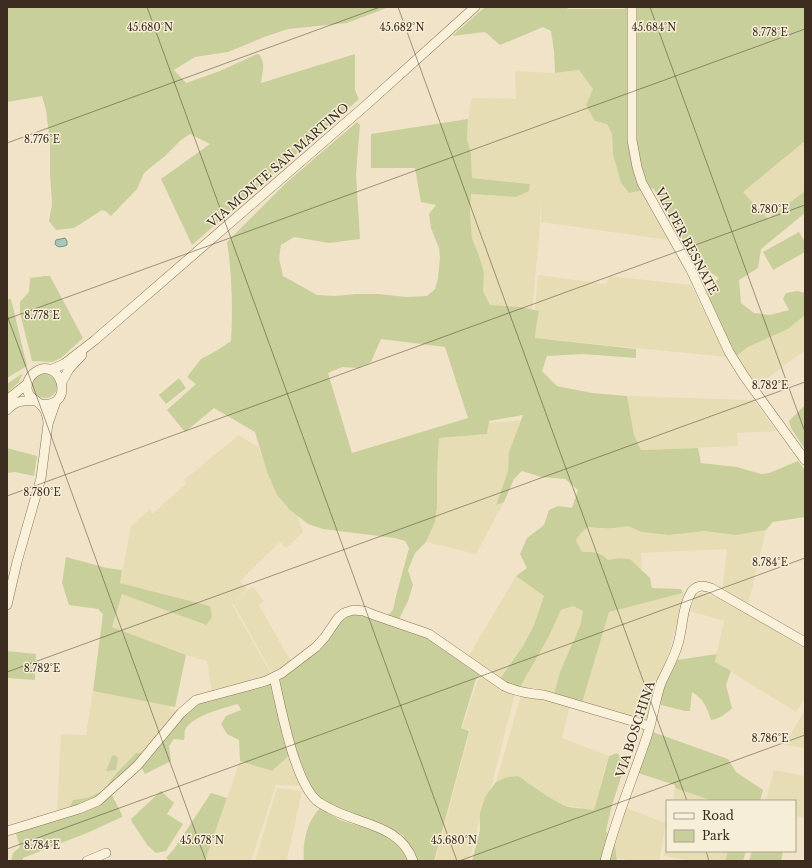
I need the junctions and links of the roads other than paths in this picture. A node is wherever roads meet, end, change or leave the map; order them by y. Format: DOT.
graph roads {
  1 [pos="475,7"];
  2 [pos="632,7"];
  3 [pos="94,340"];
  4 [pos="50,370"];
  5 [pos="62,382"];
  6 [pos="28,384"];
  7 [pos="7,400"];
  8 [pos="56,401"];
  9 [pos="37,402"];
  10 [pos="7,410"];
  11 [pos="48,424"];
  12 [pos="805,460"];
  13 [pos="7,605"];
  14 [pos="805,642"];
  15 [pos="274,677"];
  16 [pos="649,726"];
  17 [pos="7,831"];
  18 [pos="106,853"];
  19 [pos="87,861"];
  20 [pos="413,861"];
  21 [pos="605,861"];
  1 -- 3 [label="street, VIA MONTE SAN MARTINO"];
  2 -- 12 [label="street, VIA PER BESNATE"];
  3 -- 4 [label="street, VIA MONTE SAN MARTINO"];
  3 -- 5 [label="street, VIA MONTE SAN MARTINO"];
  4 -- 5 [label="street"];
  4 -- 6 [label="street, VIA MONTE SAN MARTINO"];
  5 -- 8 [label="street, VIA MONTE SAN MARTINO"];
  6 -- 7 [label="street, VIA MONTE SAN MARTINO"];
  6 -- 9 [label="street"];
  8 -- 9 [label="street"];
  8 -- 11 [label="street, VIA MONTE SAN MARTINO"];
  9 -- 10 [label="street"];
  9 -- 11 [label="street"];
  11 -- 13 [label="street"];
  14 -- 16 [label="street, VIA BOSCHINA"];
  15 -- 16 [label="street"];
  15 -- 17 [label="street"];
  15 -- 20 [label="street"];
  16 -- 21 [label="street, VIA BOSCHINA"];
  18 -- 19 [label="street"];
}
